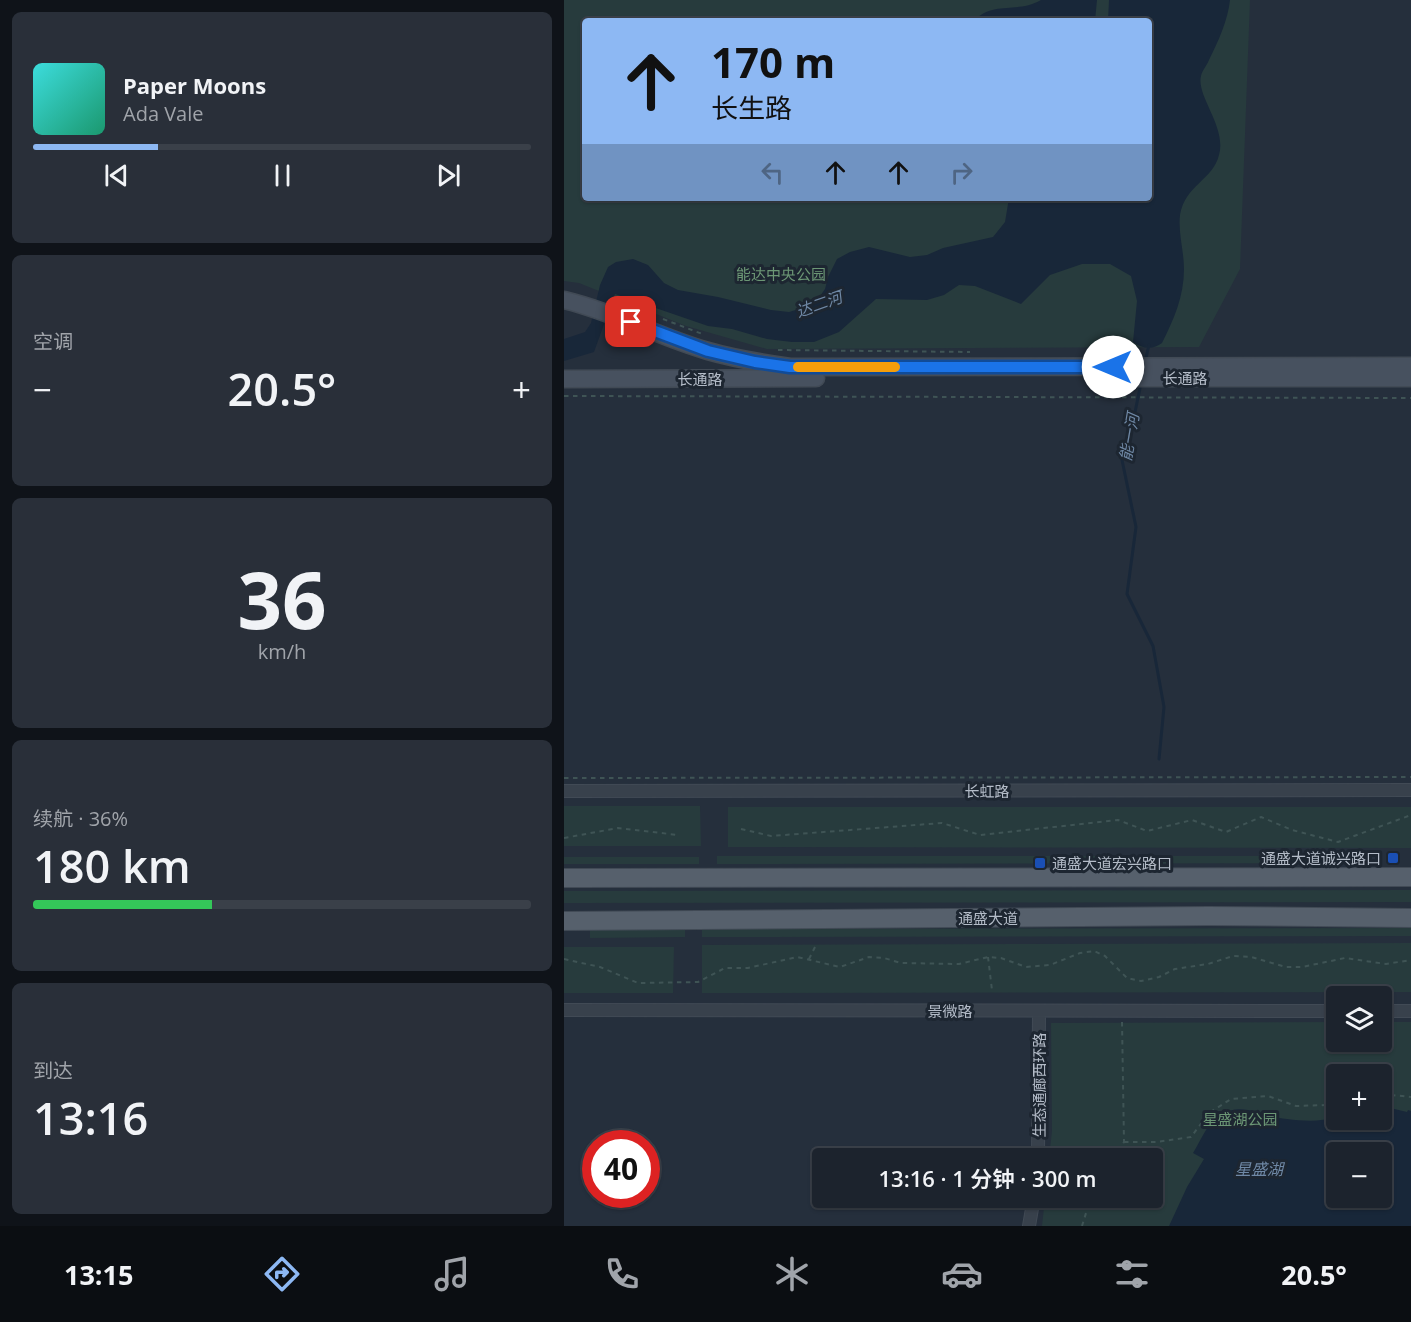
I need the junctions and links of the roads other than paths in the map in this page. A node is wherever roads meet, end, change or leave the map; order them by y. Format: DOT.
graph roads {
  1 [pos="564,300"];
  2 [pos="1411,366"];
  3 [pos="1411,378"];
  4 [pos="564,380"];
  5 [pos="1411,790"];
  6 [pos="564,791"];
  7 [pos="1411,877"];
  8 [pos="564,878"];
  9 [pos="1411,918"];
  10 [pos="564,921"];
  11 [pos="564,1010"];
  12 [pos="1039,1011"];
  13 [pos="1326,1011"];
  14 [pos="1392,1011"];
  15 [pos="1411,1011"];
  16 [pos="1038,1148"];
  17 [pos="1032,1208"];
  18 [pos="1029,1226"];
  1 -- 2 [label="street, 长通路"];
  3 -- 4 [label="street, 长通路"];
  5 -- 6 [label="street, 长虹路"];
  7 -- 8 [label="main road"];
  9 -- 10 [label="main road, 通盛大道"];
  11 -- 12 [label="street, 景微路"];
  12 -- 13 [label="street, 景微路"];
  12 -- 16 [label="street, 生态通廊西环路"];
  14 -- 15 [label="street"];
  17 -- 18 [label="street"];
}
